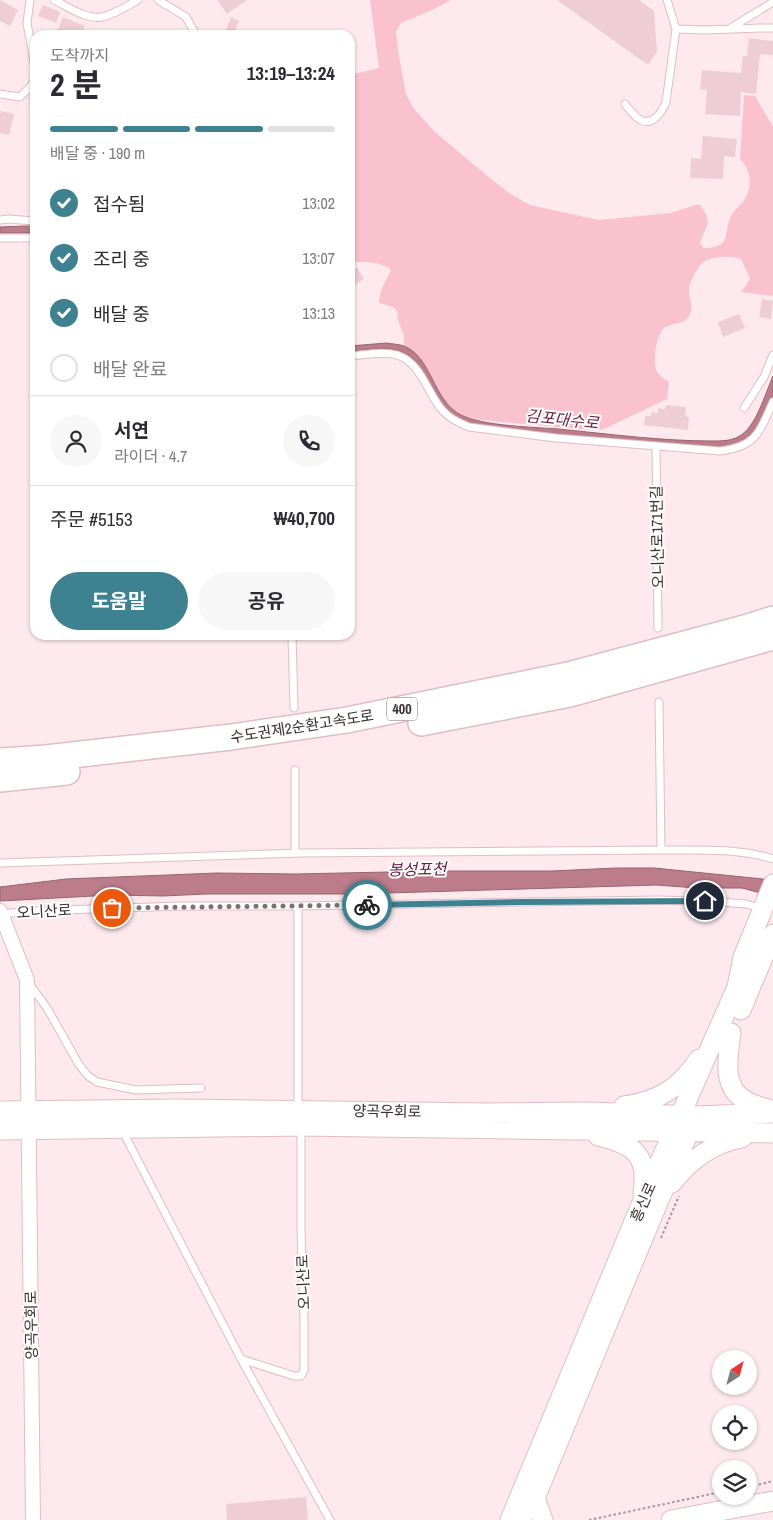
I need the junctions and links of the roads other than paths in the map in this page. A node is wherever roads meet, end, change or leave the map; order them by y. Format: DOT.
graph roads {
  1 [pos="30,0"];
  2 [pos="54,0"];
  3 [pos="138,0"];
  4 [pos="158,0"];
  5 [pos="667,0"];
  6 [pos="773,2"];
  7 [pos="773,28"];
  8 [pos="193,30"];
  9 [pos="676,30"];
  10 [pos="728,30"];
  11 [pos="30,40"];
  12 [pos="30,87"];
  13 [pos="0,94"];
  14 [pos="625,104"];
  15 [pos="0,220"];
  16 [pos="30,221"];
  17 [pos="0,238"];
  18 [pos="30,238"];
  19 [pos="773,355"];
  20 [pos="355,356"];
  21 [pos="773,402"];
  22 [pos="744,408"];
  23 [pos="656,446"];
  24 [pos="773,619"];
  25 [pos="658,628"];
  26 [pos="773,637"];
  27 [pos="292,640"];
  28 [pos="659,702"];
  29 [pos="294,708"];
  30 [pos="17,766"];
  31 [pos="295,770"];
  32 [pos="0,779"];
  33 [pos="661,850"];
  34 [pos="295,853"];
  35 [pos="773,859"];
  36 [pos="0,863"];
  37 [pos="773,884"];
  38 [pos="298,906"];
  39 [pos="764,906"];
  40 [pos="0,913"];
  41 [pos="773,934"];
  42 [pos="27,980"];
  43 [pos="726,1030"];
  44 [pos="201,1088"];
  45 [pos="28,1110"];
  46 [pos="0,1111"];
  47 [pos="589,1112"];
  48 [pos="773,1112"];
  49 [pos="300,1118"];
  50 [pos="685,1124"];
  51 [pos="120,1128"];
  52 [pos="570,1129"];
  53 [pos="0,1130"];
  54 [pos="28,1130"];
  55 [pos="773,1133"];
  56 [pos="659,1200"];
  57 [pos="640,1208"];
  58 [pos="241,1359"];
  59 [pos="530,1493"];
  60 [pos="771,1503"];
  61 [pos="34,1520"];
  62 [pos="330,1520"];
  63 [pos="500,1520"];
  64 [pos="510,1520"];
  65 [pos="520,1520"];
  66 [pos="543,1520"];
  67 [pos="672,1520"];
  1 -- 11 [label="lane"];
  2 -- 3 [label="lane"];
  4 -- 8 [label="lane"];
  5 -- 9 [label="lane"];
  6 -- 10 [label="lane"];
  7 -- 10 [label="lane"];
  9 -- 10 [label="lane"];
  9 -- 14 [label="lane"];
  12 -- 13 [label="lane"];
  15 -- 16 [label="lane"];
  17 -- 18 [label="lane"];
  19 -- 22 [label="lane"];
  20 -- 23 [label="lane"];
  21 -- 23 [label="lane"];
  23 -- 25 [label="lane, 오니산로171번길"];
  24 -- 30 [label="highway, 수도권제2순환고속도로 / 400"];
  26 -- 30 [label="highway, 수도권제2순환고속도로 / 400"];
  27 -- 29 [label="lane"];
  28 -- 33 [label="lane"];
  30 -- 32 [label="highway, 수도권제2순환고속도로 / 400"];
  31 -- 34 [label="lane"];
  33 -- 34 [label="lane"];
  33 -- 35 [label="lane"];
  34 -- 36 [label="lane"];
  37 -- 39 [label="main road, 흥신로"];
  38 -- 39 [label="lane, 오니산로"];
  38 -- 40 [label="lane, 오니산로"];
  38 -- 49 [label="lane, 오니산로"];
  39 -- 43 [label="main road, 흥신로"];
  40 -- 42 [label="street"];
  41 -- 43 [label="main road, 흥신로"];
  42 -- 44 [label="lane"];
  42 -- 45 [label="street"];
  43 -- 47 [label="main road"];
  43 -- 48 [label="main road"];
  43 -- 50 [label="main road, 흥신로"];
  45 -- 46 [label="main road, 양곡우회로"];
  45 -- 49 [label="main road, 양곡우회로"];
  45 -- 54 [label="street"];
  47 -- 49 [label="main road, 양곡우회로"];
  47 -- 50 [label="main road, 양곡우회로"];
  48 -- 50 [label="main road, 양곡우회로"];
  49 -- 51 [label="main road, 양곡우회로"];
  49 -- 52 [label="main road, 양곡우회로"];
  49 -- 58 [label="lane, 오니산로"];
  50 -- 52 [label="main road, 양곡우회로"];
  50 -- 55 [label="main road, 양곡우회로"];
  50 -- 56 [label="main road, 흥신로"];
  50 -- 57 [label="main road, 흥신로"];
  51 -- 54 [label="main road, 양곡우회로"];
  51 -- 58 [label="lane"];
  52 -- 57 [label="main road"];
  53 -- 54 [label="main road, 양곡우회로"];
  54 -- 61 [label="street, 양곡우회로"];
  55 -- 56 [label="main road"];
  56 -- 59 [label="main road, 흥신로"];
  57 -- 59 [label="main road, 흥신로"];
  58 -- 62 [label="lane"];
  59 -- 63 [label="main road"];
  59 -- 64 [label="main road, 흥신로"];
  59 -- 65 [label="main road, 흥신로"];
  59 -- 66 [label="main road"];
  60 -- 67 [label="main road"];
}
